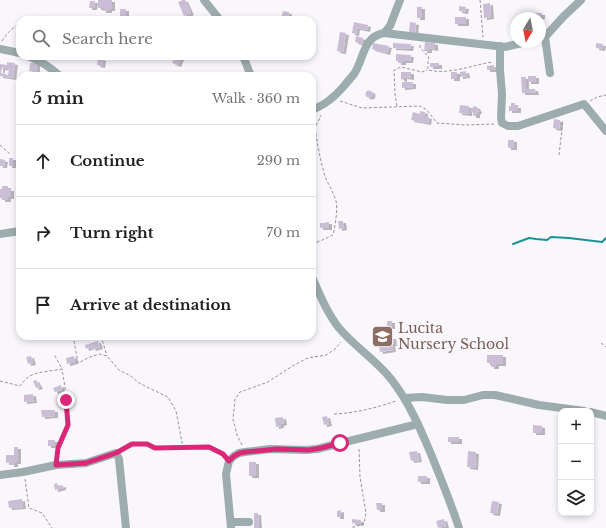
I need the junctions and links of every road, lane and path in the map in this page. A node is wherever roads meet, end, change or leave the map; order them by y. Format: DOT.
graph roads {
  1 [pos="204,0"];
  2 [pos="400,0"];
  3 [pos="480,0"];
  4 [pos="581,0"];
  5 [pos="217,16"];
  6 [pos="16,26"];
  7 [pos="384,33"];
  8 [pos="546,34"];
  9 [pos="419,37"];
  10 [pos="484,44"];
  11 [pos="0,45"];
  12 [pos="500,46"];
  13 [pos="510,46"];
  14 [pos="544,48"];
  15 [pos="0,49"];
  16 [pos="16,52"];
  17 [pos="40,60"];
  18 [pos="245,60"];
  19 [pos="500,60"];
  20 [pos="428,70"];
  21 [pos="56,72"];
  22 [pos="249,72"];
  23 [pos="550,73"];
  24 [pos="606,95"];
  25 [pos="333,98"];
  26 [pos="584,104"];
  27 [pos="323,105"];
  28 [pos="398,107"];
  29 [pos="316,108"];
  30 [pos="558,113"];
  31 [pos="502,123"];
  32 [pos="316,125"];
  33 [pos="606,131"];
  34 [pos="316,133"];
  35 [pos="0,145"];
  36 [pos="10,154"];
  37 [pos="559,155"];
  38 [pos="16,232"];
  39 [pos="0,234"];
  40 [pos="316,242"];
  41 [pos="316,286"];
  42 [pos="345,334"];
  43 [pos="74,340"];
  44 [pos="102,340"];
  45 [pos="601,343"];
  46 [pos="606,347"];
  47 [pos="54,354"];
  48 [pos="108,356"];
  49 [pos="62,369"];
  50 [pos="0,381"];
  51 [pos="405,398"];
  52 [pos="558,408"];
  53 [pos="594,413"];
  54 [pos="334,414"];
  55 [pos="606,416"];
  56 [pos="418,424"];
  57 [pos="359,439"];
  58 [pos="183,448"];
  59 [pos="245,452"];
  60 [pos="116,453"];
  61 [pos="229,461"];
  62 [pos="56,465"];
  63 [pos="23,472"];
  64 [pos="0,475"];
  65 [pos="249,522"];
  66 [pos="231,525"];
  67 [pos="52,528"];
  68 [pos="126,528"];
  69 [pos="353,528"];
  70 [pos="459,528"];
  1 -- 5 [label="street"];
  2 -- 7 [label="street"];
  3 -- 10 [label="path"];
  4 -- 8 [label="street"];
  6 -- 11 [label="path"];
  7 -- 9 [label="street"];
  7 -- 25 [label="street"];
  9 -- 10 [label="street"];
  9 -- 20 [label="path"];
  10 -- 12 [label="street"];
  12 -- 13 [label="street"];
  12 -- 19 [label="street"];
  14 -- 23 [label="street"];
  15 -- 16 [label="street"];
  17 -- 21 [label="street"];
  18 -- 22 [label="street"];
  19 -- 20 [label="path"];
  19 -- 31 [label="street"];
  20 -- 28 [label="path"];
  24 -- 26 [label="path"];
  25 -- 27 [label="street"];
  25 -- 28 [label="path"];
  26 -- 30 [label="street"];
  26 -- 33 [label="street"];
  27 -- 29 [label="street"];
  27 -- 32 [label="path"];
  28 -- 31 [label="path"];
  30 -- 31 [label="street"];
  30 -- 37 [label="path"];
  34 -- 40 [label="path"];
  35 -- 36 [label="path"];
  38 -- 39 [label="street"];
  41 -- 42 [label="street"];
  42 -- 51 [label="street"];
  42 -- 59 [label="path"];
  43 -- 48 [label="path"];
  44 -- 48 [label="path"];
  45 -- 46 [label="path"];
  47 -- 49 [label="path"];
  48 -- 58 [label="path"];
  49 -- 50 [label="path"];
  49 -- 62 [label="path"];
  51 -- 52 [label="street"];
  51 -- 54 [label="path"];
  51 -- 56 [label="street"];
  53 -- 55 [label="street"];
  56 -- 57 [label="street"];
  56 -- 70 [label="street"];
  57 -- 59 [label="street"];
  57 -- 69 [label="path"];
  58 -- 60 [label="path"];
  58 -- 61 [label="path"];
  59 -- 61 [label="street"];
  60 -- 62 [label="street"];
  60 -- 68 [label="street"];
  61 -- 66 [label="street"];
  62 -- 63 [label="street"];
  63 -- 64 [label="street"];
  63 -- 67 [label="path"];
  65 -- 66 [label="street"];
}
